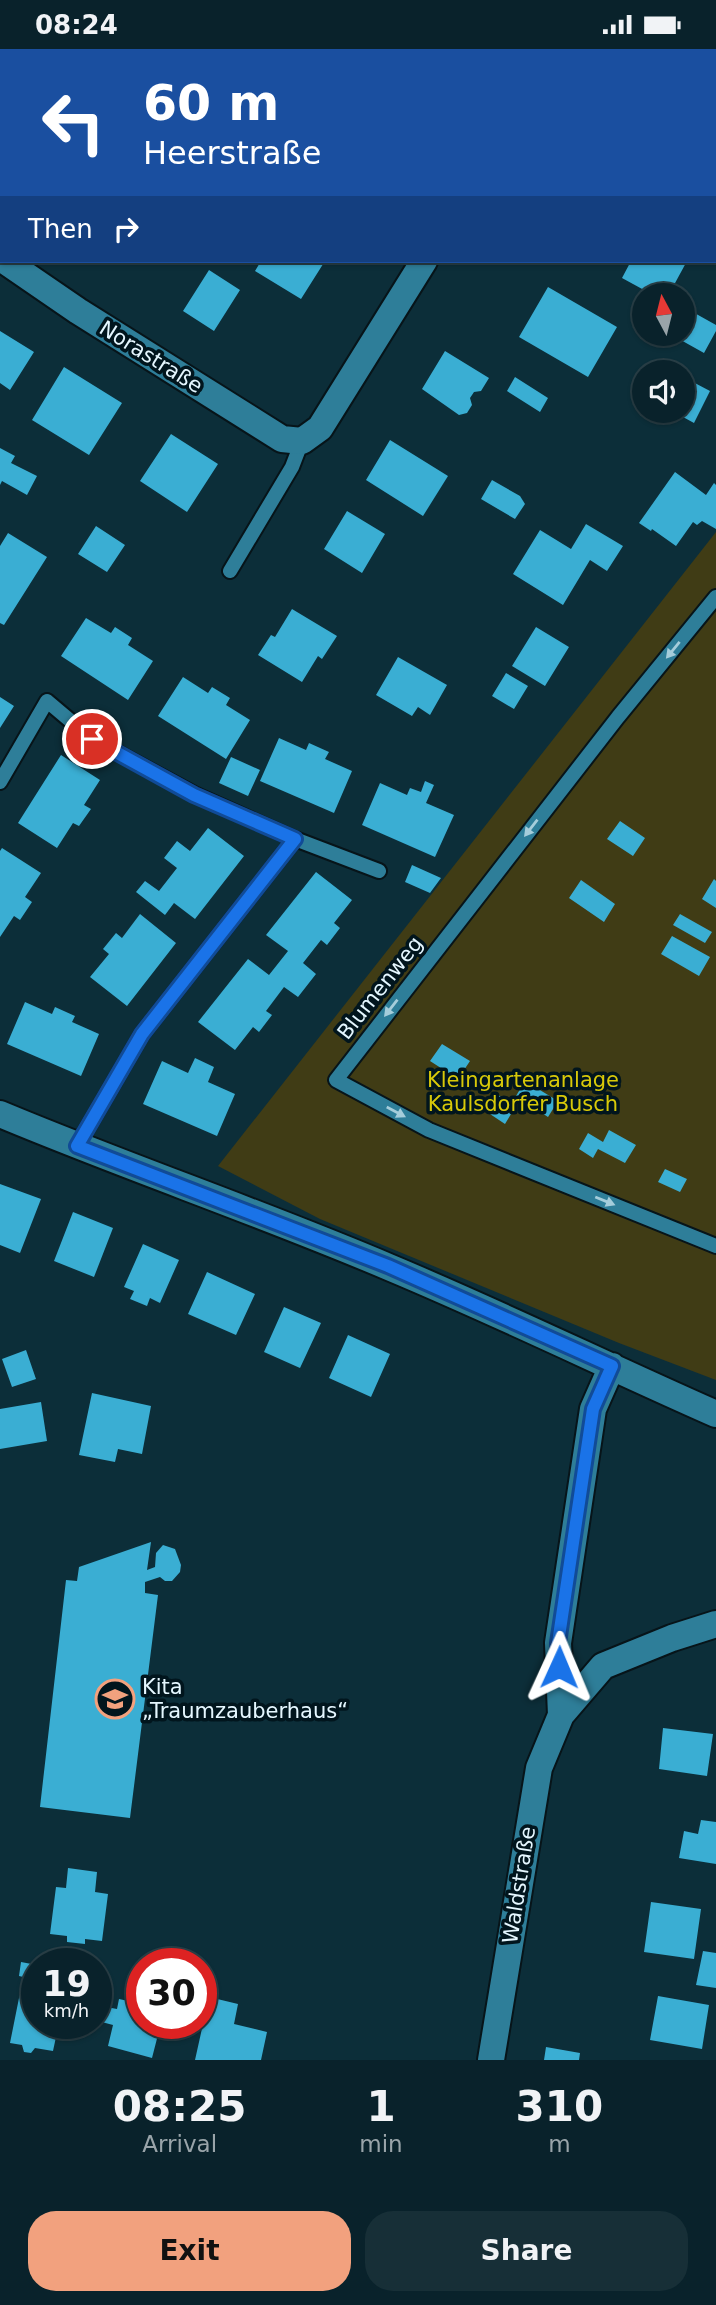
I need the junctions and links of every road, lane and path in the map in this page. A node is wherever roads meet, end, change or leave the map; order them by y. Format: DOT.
graph roads {
  1 [pos="8,263"];
  2 [pos="423,263"];
  3 [pos="302,441"];
  4 [pos="230,571"];
  5 [pos="716,597"];
  6 [pos="0,782"];
  7 [pos="295,839"];
  8 [pos="379,871"];
  9 [pos="0,1114"];
  10 [pos="77,1146"];
  11 [pos="716,1246"];
  12 [pos="612,1366"];
  13 [pos="716,1414"];
  14 [pos="716,1624"];
  15 [pos="561,1715"];
  16 [pos="491,2060"];
  1 -- 3 [label="street, Norastraße"];
  2 -- 3 [label="street"];
  3 -- 4 [label="lane"];
  5 -- 11 [label="lane, Blumenweg, one-way"];
  6 -- 7 [label="lane"];
  7 -- 8 [label="lane"];
  7 -- 10 [label="lane"];
  9 -- 10 [label="street"];
  10 -- 12 [label="street"];
  12 -- 13 [label="street"];
  12 -- 15 [label="street, Waldstraße"];
  14 -- 15 [label="street, Waldstraße"];
  15 -- 16 [label="street, Waldstraße"];
}
